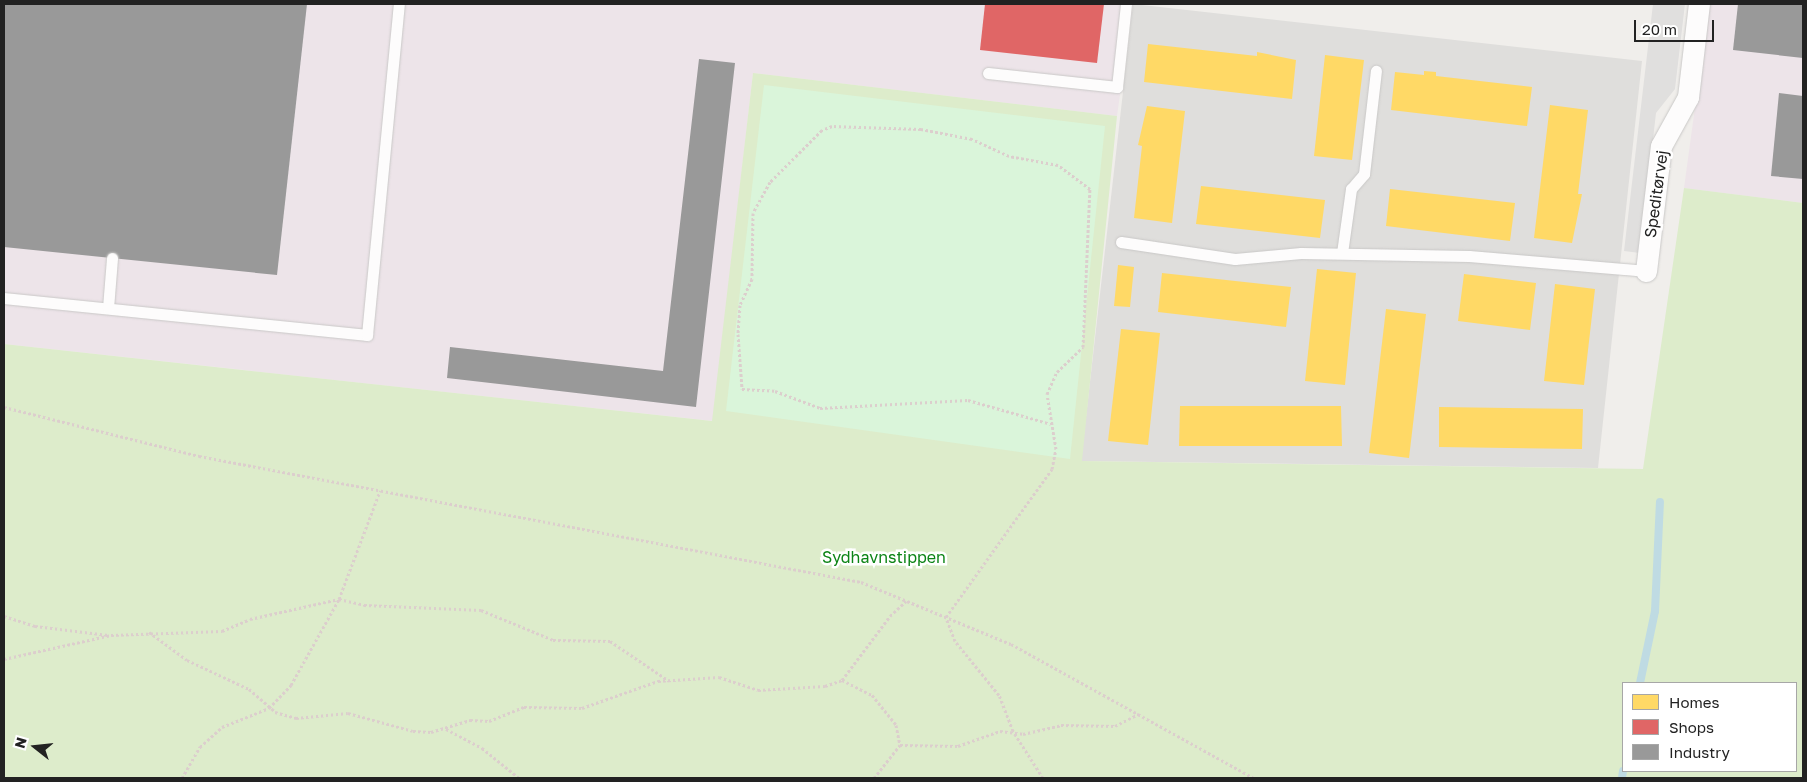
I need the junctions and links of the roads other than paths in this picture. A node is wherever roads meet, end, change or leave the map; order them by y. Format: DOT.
graph roads {
  1 [pos="399,4"];
  2 [pos="1126,4"];
  3 [pos="1699,4"];
  4 [pos="1376,71"];
  5 [pos="988,73"];
  6 [pos="1121,242"];
  7 [pos="1342,253"];
  8 [pos="112,258"];
  9 [pos="1646,270"];
  10 [pos="4,298"];
  11 [pos="108,308"];
  1 -- 11 [label="lane"];
  2 -- 5 [label="lane"];
  3 -- 9 [label="street, Speditørvej"];
  4 -- 7 [label="lane"];
  6 -- 7 [label="lane"];
  7 -- 9 [label="lane"];
  8 -- 11 [label="lane"];
  10 -- 11 [label="lane"];
}
